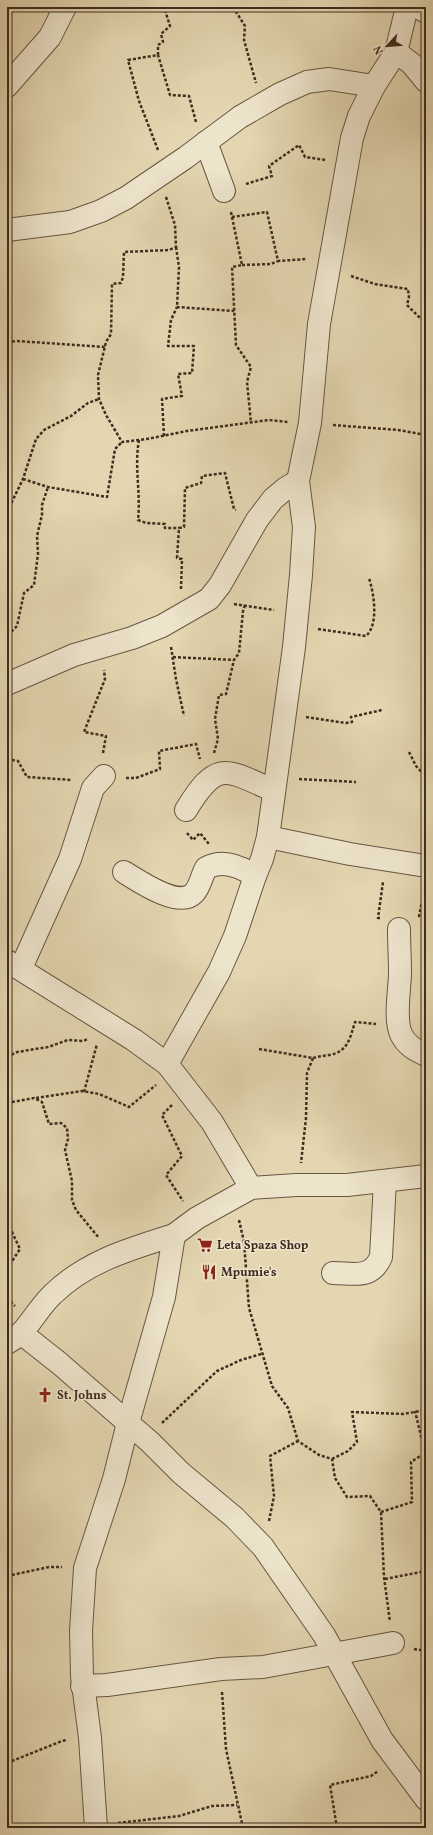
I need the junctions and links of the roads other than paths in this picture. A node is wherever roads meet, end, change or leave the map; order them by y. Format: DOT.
graph roads {
  1 [pos="65,7"];
  2 [pos="407,7"];
  3 [pos="418,7"];
  4 [pos="426,12"];
  5 [pos="396,52"];
  6 [pos="426,81"];
  7 [pos="7,86"];
  8 [pos="374,86"];
  9 [pos="206,142"];
  10 [pos="224,191"];
  11 [pos="7,230"];
  12 [pos="298,481"];
  13 [pos="7,684"];
  14 [pos="98,782"];
  15 [pos="275,784"];
  16 [pos="186,810"];
  17 [pos="268,837"];
  18 [pos="124,872"];
  19 [pos="425,875"];
  20 [pos="255,876"];
  21 [pos="401,924"];
  22 [pos="14,964"];
  23 [pos="426,1055"];
  24 [pos="170,1067"];
  25 [pos="426,1176"];
  26 [pos="385,1181"];
  27 [pos="242,1193"];
  28 [pos="174,1235"];
  29 [pos="333,1273"];
  30 [pos="14,1338"];
  31 [pos="128,1423"];
  32 [pos="394,1643"];
  33 [pos="336,1654"];
  34 [pos="82,1686"];
  35 [pos="426,1799"];
  36 [pos="96,1827"];
  1 -- 7 [label="street"];
  2 -- 5 [label="street"];
  3 -- 4 [label="street"];
  5 -- 6 [label="street"];
  5 -- 8 [label="street"];
  8 -- 9 [label="street"];
  8 -- 12 [label="street"];
  9 -- 10 [label="street"];
  9 -- 11 [label="street"];
  12 -- 13 [label="street"];
  12 -- 15 [label="street"];
  14 -- 22 [label="street"];
  15 -- 16 [label="street"];
  15 -- 17 [label="street"];
  17 -- 19 [label="street"];
  17 -- 20 [label="street"];
  18 -- 20 [label="street"];
  20 -- 24 [label="street"];
  21 -- 23 [label="street"];
  22 -- 24 [label="street"];
  24 -- 27 [label="street"];
  25 -- 26 [label="street"];
  26 -- 27 [label="street"];
  26 -- 29 [label="street"];
  27 -- 28 [label="street"];
  28 -- 30 [label="street"];
  28 -- 31 [label="street"];
  30 -- 31 [label="street"];
  31 -- 33 [label="street"];
  31 -- 34 [label="street"];
  32 -- 33 [label="street"];
  33 -- 34 [label="street"];
  33 -- 35 [label="street"];
  34 -- 36 [label="street"];
}
